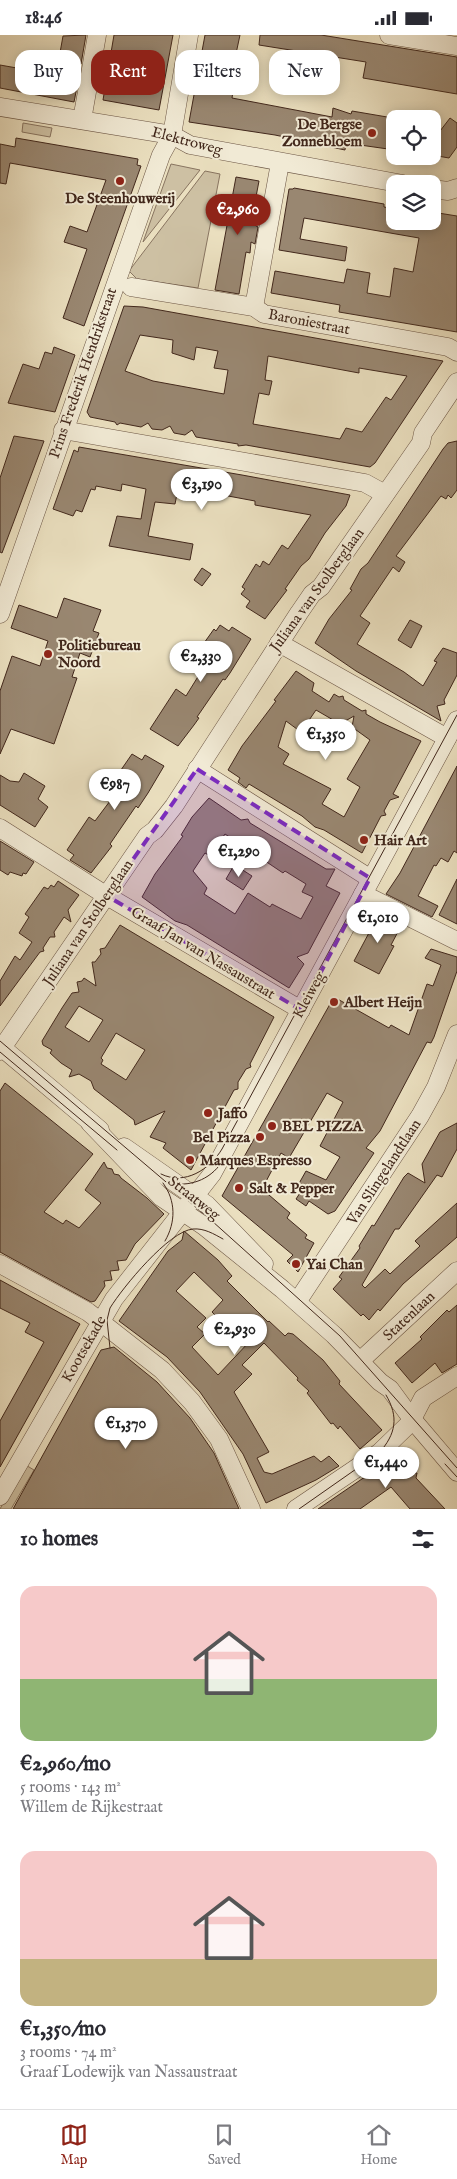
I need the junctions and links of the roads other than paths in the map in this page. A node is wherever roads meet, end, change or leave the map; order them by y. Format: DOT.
graph roads {
  1 [pos="97,35"];
  2 [pos="189,35"];
  3 [pos="390,35"];
  4 [pos="457,46"];
  5 [pos="0,107"];
  6 [pos="82,120"];
  7 [pos="172,135"];
  8 [pos="280,163"];
  9 [pos="386,181"];
  10 [pos="457,188"];
  11 [pos="441,190"];
  12 [pos="131,287"];
  13 [pos="254,307"];
  14 [pos="457,352"];
  15 [pos="457,381"];
  16 [pos="63,430"];
  17 [pos="386,494"];
  18 [pos="0,614"];
  19 [pos="278,643"];
  20 [pos="457,720"];
  21 [pos="447,738"];
  22 [pos="197,769"];
  23 [pos="0,828"];
  24 [pos="367,887"];
  25 [pos="106,896"];
  26 [pos="457,941"];
  27 [pos="300,1011"];
  28 [pos="457,1034"];
  29 [pos="2,1048"];
  30 [pos="90,1123"];
  31 [pos="195,1195"];
  32 [pos="182,1211"];
  33 [pos="0,1264"];
  34 [pos="457,1271"];
  35 [pos="282,1289"];
  36 [pos="297,1302"];
  37 [pos="100,1321"];
  38 [pos="360,1361"];
  39 [pos="457,1376"];
  40 [pos="412,1419"];
  41 [pos="457,1472"];
  42 [pos="0,1496"];
  43 [pos="251,1509"];
  44 [pos="296,1509"];
  1 -- 6 [label="street"];
  2 -- 7 [label="street, Prins Frederik Hendrikstraat"];
  3 -- 4 [label="street"];
  5 -- 6 [label="street, Elektroweg"];
  6 -- 7 [label="street, Elektroweg"];
  7 -- 8 [label="street, Elektroweg"];
  7 -- 16 [label="street, Prins Frederik Hendrikstraat"];
  8 -- 9 [label="street, Elektroweg"];
  8 -- 13 [label="street"];
  10 -- 11 [label="street"];
  12 -- 13 [label="street, Baroniestraat"];
  13 -- 14 [label="street, Baroniestraat"];
  15 -- 17 [label="street, Juliana van Stolberglaan"];
  16 -- 17 [label="street"];
  16 -- 18 [label="street, Prins Frederik Hendrikstraat"];
  17 -- 19 [label="street, Juliana van Stolberglaan"];
  19 -- 21 [label="street"];
  19 -- 22 [label="street, Juliana van Stolberglaan"];
  20 -- 21 [label="street, Kleiweg"];
  21 -- 24 [label="street, Kleiweg"];
  22 -- 24 [label="street"];
  22 -- 25 [label="street, Juliana van Stolberglaan"];
  23 -- 25 [label="street"];
  24 -- 26 [label="street"];
  24 -- 27 [label="street, Kleiweg"];
  25 -- 27 [label="street, Graaf Jan van Nassaustraat"];
  25 -- 29 [label="street, Juliana van Stolberglaan"];
  27 -- 31 [label="street, Kleiweg"];
  28 -- 36 [label="street, Van Slingelandtlaan"];
  29 -- 30 [label="street, Straatweg"];
  30 -- 31 [label="street, Straatweg"];
  30 -- 32 [label="street, Straatweg"];
  31 -- 32 [label="street, Kleiweg"];
  31 -- 35 [label="street, Straatweg"];
  32 -- 35 [label="street, Straatweg"];
  32 -- 37 [label="street, Kootsekade"];
  33 -- 37 [label="street"];
  34 -- 38 [label="street, Statenlaan"];
  35 -- 36 [label="street, Straatweg"];
  36 -- 38 [label="street, Straatweg"];
  37 -- 42 [label="street, Kootsekade"];
  37 -- 43 [label="street"];
  38 -- 40 [label="street, Straatweg"];
  39 -- 40 [label="street"];
  40 -- 41 [label="street, Straatweg"];
  40 -- 44 [label="street"];
}
